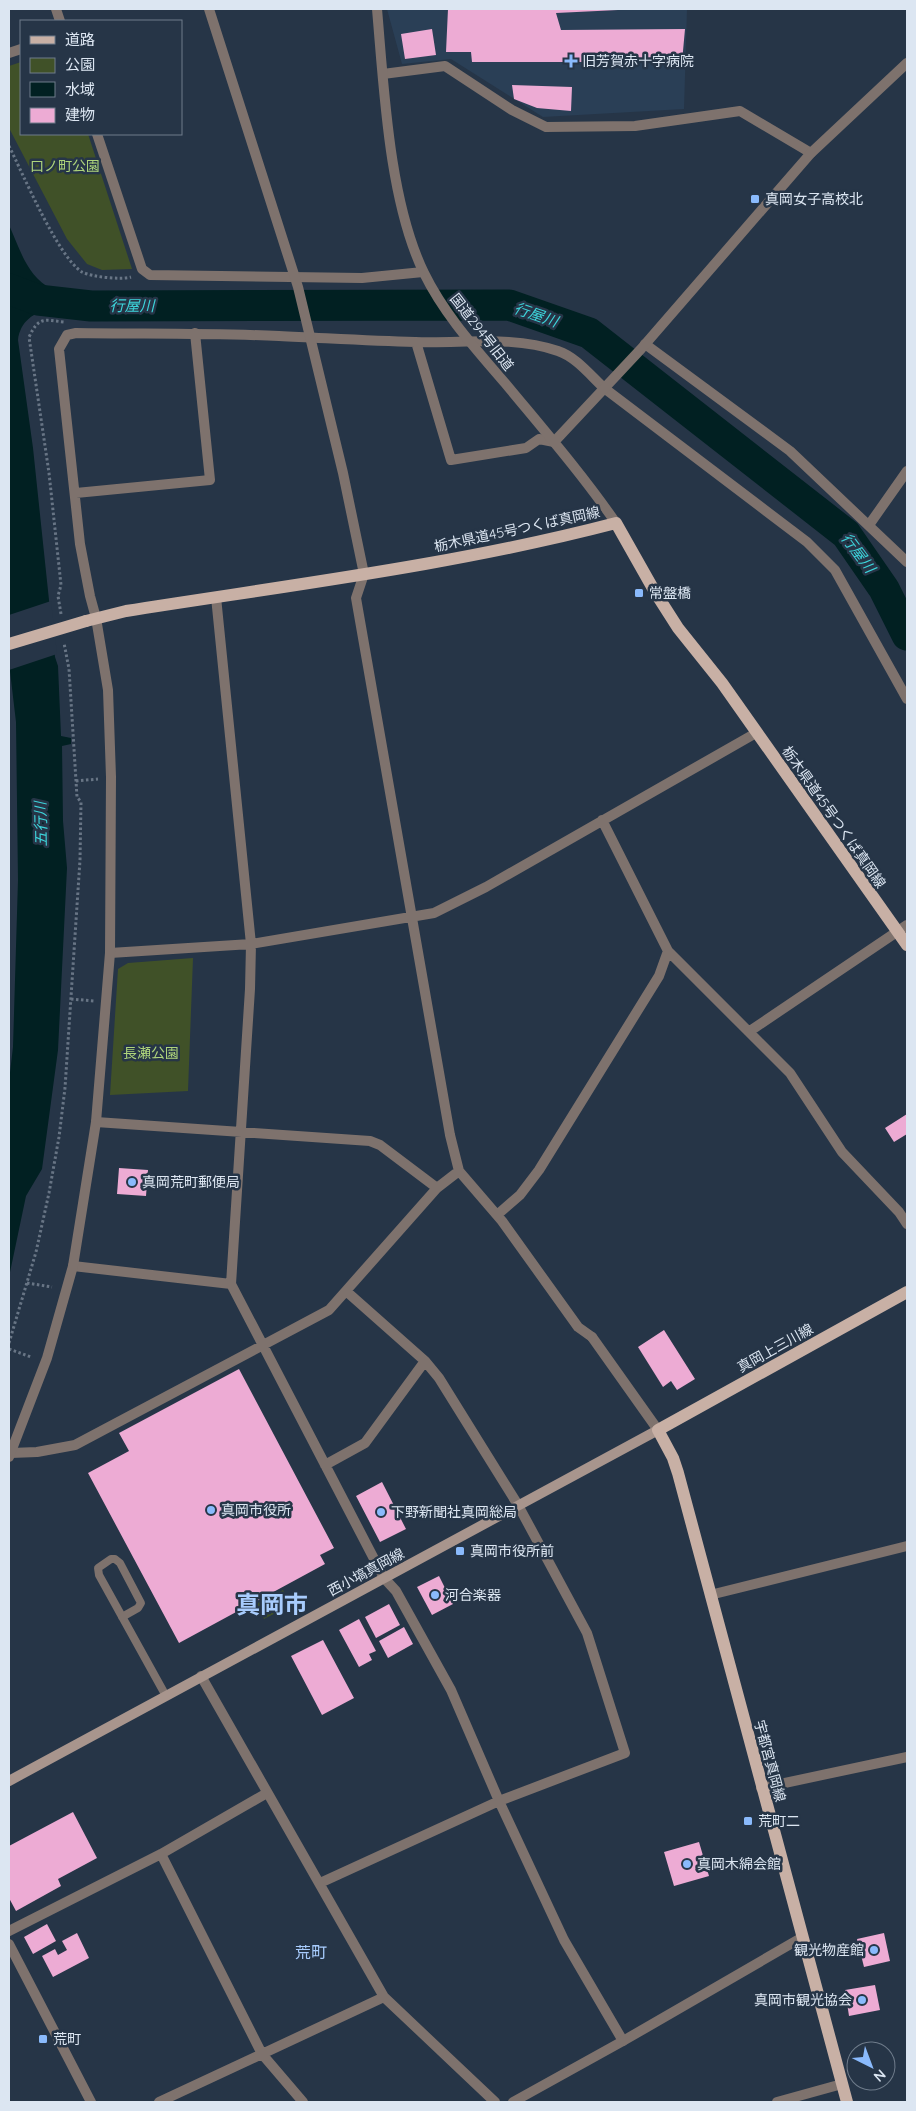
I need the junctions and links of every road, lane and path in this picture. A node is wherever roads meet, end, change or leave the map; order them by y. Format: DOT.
graph roads {
  1 [pos="209,9"];
  2 [pos="377,9"];
  3 [pos="907,63"];
  4 [pos="383,74"];
  5 [pos="97,135"];
  6 [pos="9,146"];
  7 [pos="811,153"];
  8 [pos="424,272"];
  9 [pos="129,278"];
  10 [pos="296,283"];
  11 [pos="57,321"];
  12 [pos="195,334"];
  13 [pos="312,338"];
  14 [pos="416,342"];
  15 [pos="471,343"];
  16 [pos="643,346"];
  17 [pos="604,388"];
  18 [pos="554,442"];
  19 [pos="907,471"];
  20 [pos="76,493"];
  21 [pos="616,523"];
  22 [pos="869,525"];
  23 [pos="907,561"];
  24 [pos="364,574"];
  25 [pos="216,597"];
  26 [pos="91,619"];
  27 [pos="62,622"];
  28 [pos="64,639"];
  29 [pos="9,644"];
  30 [pos="907,699"];
  31 [pos="756,733"];
  32 [pos="99,779"];
  33 [pos="76,781"];
  34 [pos="602,820"];
  35 [pos="412,917"];
  36 [pos="903,928"];
  37 [pos="251,944"];
  38 [pos="907,945"];
  39 [pos="668,951"];
  40 [pos="110,953"];
  41 [pos="70,1000"];
  42 [pos="94,1001"];
  43 [pos="750,1031"];
  44 [pos="96,1122"];
  45 [pos="240,1131"];
  46 [pos="459,1171"];
  47 [pos="437,1188"];
  48 [pos="497,1215"];
  49 [pos="907,1224"];
  50 [pos="73,1266"];
  51 [pos="27,1283"];
  52 [pos="231,1284"];
  53 [pos="52,1287"];
  54 [pos="346,1292"];
  55 [pos="907,1292"];
  56 [pos="9,1343"];
  57 [pos="262,1345"];
  58 [pos="9,1349"];
  59 [pos="31,1357"];
  60 [pos="425,1361"];
  61 [pos="658,1430"];
  62 [pos="10,1455"];
  63 [pos="325,1466"];
  64 [pos="518,1505"];
  65 [pos="907,1546"];
  66 [pos="384,1578"];
  67 [pos="710,1595"];
  68 [pos="122,1617"];
  69 [pos="201,1676"];
  70 [pos="166,1696"];
  71 [pos="907,1757"];
  72 [pos="9,1781"];
  73 [pos="761,1788"];
  74 [pos="267,1793"];
  75 [pos="500,1801"];
  76 [pos="161,1854"];
  77 [pos="320,1882"];
  78 [pos="9,1931"];
  79 [pos="801,1938"];
  80 [pos="9,1944"];
  81 [pos="384,1997"];
  82 [pos="623,2041"];
  83 [pos="262,2054"];
  84 [pos="842,2084"];
  85 [pos="90,2102"];
  86 [pos="159,2102"];
  87 [pos="303,2102"];
  88 [pos="494,2102"];
  89 [pos="513,2102"];
  90 [pos="777,2102"];
  91 [pos="847,2102"];
  1 -- 10 [label="street"];
  2 -- 4 [label="street, 国道294号旧道"];
  3 -- 7 [label="street"];
  4 -- 7 [label="street"];
  4 -- 8 [label="street, 国道294号旧道"];
  5 -- 10 [label="street"];
  6 -- 9 [label="path"];
  7 -- 16 [label="street"];
  8 -- 10 [label="street"];
  8 -- 15 [label="street, 国道294号旧道"];
  10 -- 13 [label="street"];
  11 -- 27 [label="path"];
  12 -- 13 [label="street"];
  12 -- 20 [label="street"];
  12 -- 20 [label="street"];
  13 -- 14 [label="street"];
  13 -- 24 [label="street"];
  14 -- 15 [label="street"];
  14 -- 18 [label="street"];
  15 -- 17 [label="street"];
  15 -- 18 [label="street, 国道294号旧道"];
  16 -- 17 [label="street"];
  16 -- 22 [label="street"];
  17 -- 18 [label="street"];
  17 -- 30 [label="street"];
  18 -- 21 [label="street, 国道294号旧道"];
  19 -- 22 [label="street"];
  20 -- 26 [label="street"];
  21 -- 24 [label="main road, 栃木県道45号つくば真岡線"];
  21 -- 31 [label="main road, 栃木県道45号つくば真岡線"];
  22 -- 23 [label="street"];
  24 -- 25 [label="main road, 栃木県道45号つくば真岡線"];
  24 -- 35 [label="street"];
  25 -- 26 [label="main road, 栃木県道45号つくば真岡線"];
  25 -- 37 [label="street"];
  26 -- 29 [label="main road, 栃木県道45号つくば真岡線, bridge"];
  26 -- 40 [label="street"];
  28 -- 33 [label="path"];
  31 -- 34 [label="street"];
  31 -- 36 [label="main road, 栃木県道45号つくば真岡線"];
  32 -- 33 [label="path"];
  33 -- 41 [label="path"];
  34 -- 35 [label="street"];
  34 -- 39 [label="street"];
  35 -- 37 [label="street"];
  35 -- 46 [label="street"];
  36 -- 38 [label="main road, 栃木県道45号つくば真岡線"];
  36 -- 43 [label="street"];
  37 -- 40 [label="street"];
  37 -- 45 [label="street"];
  39 -- 43 [label="street"];
  39 -- 48 [label="street"];
  40 -- 44 [label="street"];
  41 -- 42 [label="path"];
  41 -- 51 [label="path"];
  43 -- 49 [label="street"];
  44 -- 45 [label="street"];
  44 -- 50 [label="street"];
  45 -- 47 [label="street"];
  45 -- 52 [label="street"];
  46 -- 47 [label="street"];
  46 -- 48 [label="street"];
  47 -- 54 [label="street"];
  48 -- 61 [label="street"];
  50 -- 52 [label="street"];
  50 -- 62 [label="street"];
  51 -- 53 [label="path"];
  51 -- 56 [label="path"];
  52 -- 57 [label="street"];
  54 -- 57 [label="street"];
  54 -- 60 [label="street"];
  55 -- 61 [label="main road, 真岡上三川線"];
  57 -- 62 [label="street"];
  57 -- 63 [label="street"];
  58 -- 59 [label="path"];
  60 -- 63 [label="street"];
  60 -- 64 [label="street"];
  61 -- 64 [label="main road, 西小塙真岡線"];
  61 -- 67 [label="main road, 宇都宮真岡線"];
  63 -- 66 [label="street"];
  64 -- 66 [label="main road, 西小塙真岡線"];
  64 -- 75 [label="street"];
  65 -- 67 [label="street"];
  66 -- 69 [label="main road, 西小塙真岡線"];
  66 -- 75 [label="street"];
  67 -- 73 [label="main road, 宇都宮真岡線"];
  68 -- 68 [label="lane"];
  68 -- 70 [label="lane"];
  69 -- 70 [label="main road, 西小塙真岡線"];
  69 -- 74 [label="street"];
  70 -- 72 [label="main road, 西小塙真岡線"];
  71 -- 73 [label="street"];
  73 -- 79 [label="main road, 宇都宮真岡線"];
  74 -- 76 [label="street"];
  74 -- 77 [label="street"];
  75 -- 77 [label="street"];
  75 -- 82 [label="street"];
  76 -- 78 [label="street"];
  76 -- 83 [label="street"];
  77 -- 81 [label="street"];
  79 -- 82 [label="street"];
  79 -- 84 [label="main road, 宇都宮真岡線"];
  80 -- 85 [label="street"];
  81 -- 83 [label="street"];
  81 -- 88 [label="street"];
  82 -- 89 [label="street"];
  83 -- 86 [label="street"];
  83 -- 87 [label="street"];
  84 -- 90 [label="street"];
  84 -- 91 [label="main road, 宇都宮真岡線"];
}
